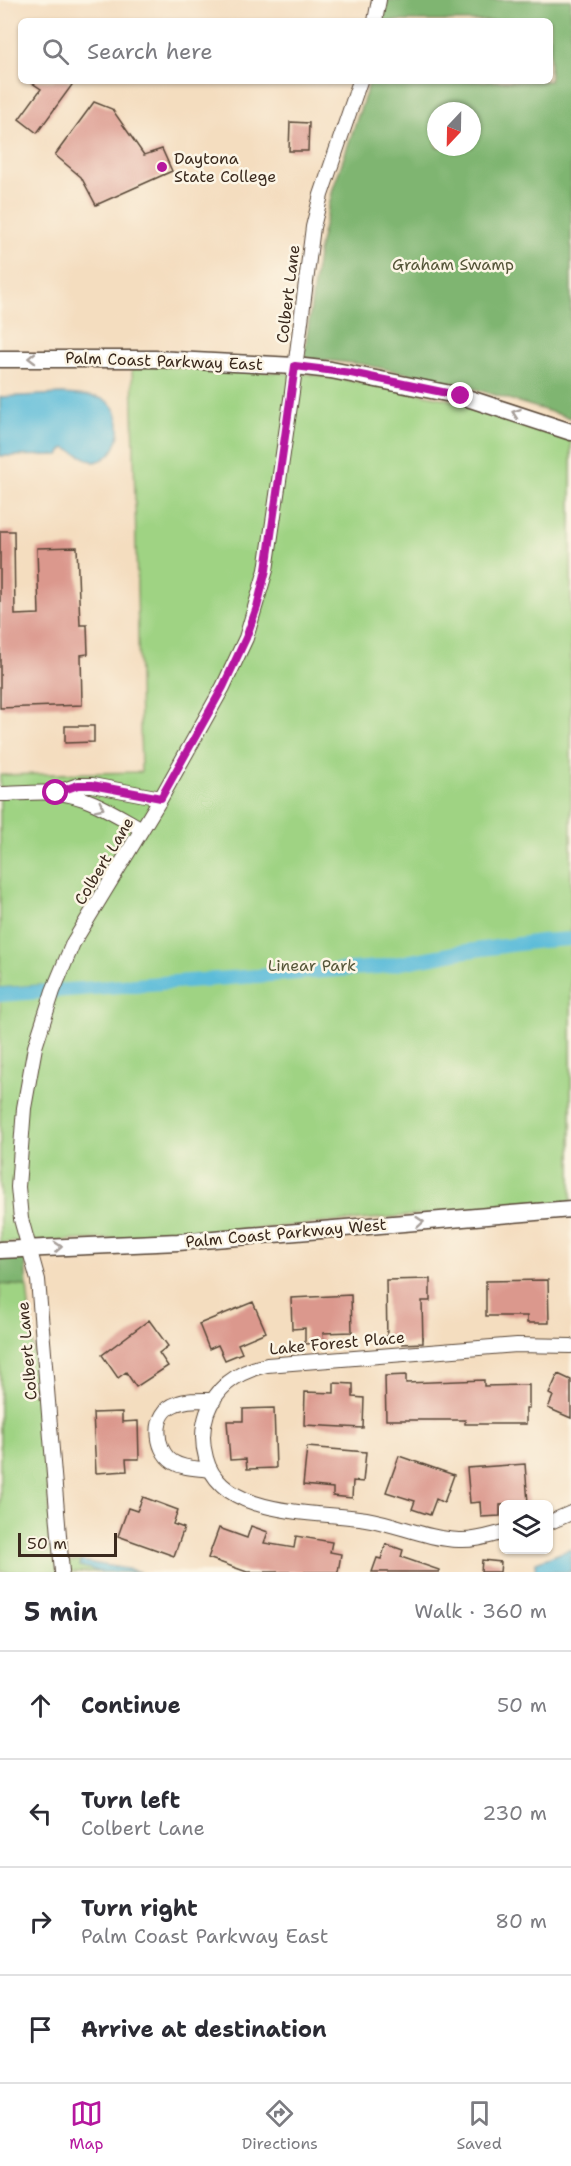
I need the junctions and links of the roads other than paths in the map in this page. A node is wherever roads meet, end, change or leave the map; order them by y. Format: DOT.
graph roads {
  1 [pos="379,0"];
  2 [pos="376,18"];
  3 [pos="359,84"];
  4 [pos="0,359"];
  5 [pos="295,366"];
  6 [pos="571,432"];
  7 [pos="56,793"];
  8 [pos="0,794"];
  9 [pos="161,798"];
  10 [pos="142,829"];
  11 [pos="571,1209"];
  12 [pos="27,1248"];
  13 [pos="0,1250"];
  14 [pos="571,1346"];
  15 [pos="214,1400"];
  16 [pos="210,1470"];
  17 [pos="571,1513"];
  18 [pos="553,1521"];
  19 [pos="499,1534"];
  20 [pos="62,1572"];
  1 -- 2 [label="street"];
  3 -- 5 [label="street, Colbert Lane"];
  5 -- 4 [label="main road, Palm Coast Parkway East, one-way"];
  6 -- 5 [label="main road, Palm Coast Parkway East, one-way"];
  5 -- 9 [label="street, Colbert Lane"];
  7 -- 8 [label="street"];
  7 -- 9 [label="street"];
  7 -- 10 [label="street, one-way"];
  9 -- 10 [label="street, Colbert Lane"];
  10 -- 12 [label="street, Colbert Lane"];
  12 -- 11 [label="main road, Palm Coast Parkway West, one-way"];
  12 -- 13 [label="main road, Palm Coast Parkway West"];
  12 -- 20 [label="street, Colbert Lane"];
  14 -- 15 [label="street, Lake Forest Place"];
  15 -- 16 [label="street, Lake Forest Place"];
  15 -- 16 [label="street"];
  16 -- 19 [label="street"];
  17 -- 18 [label="street"];
}
